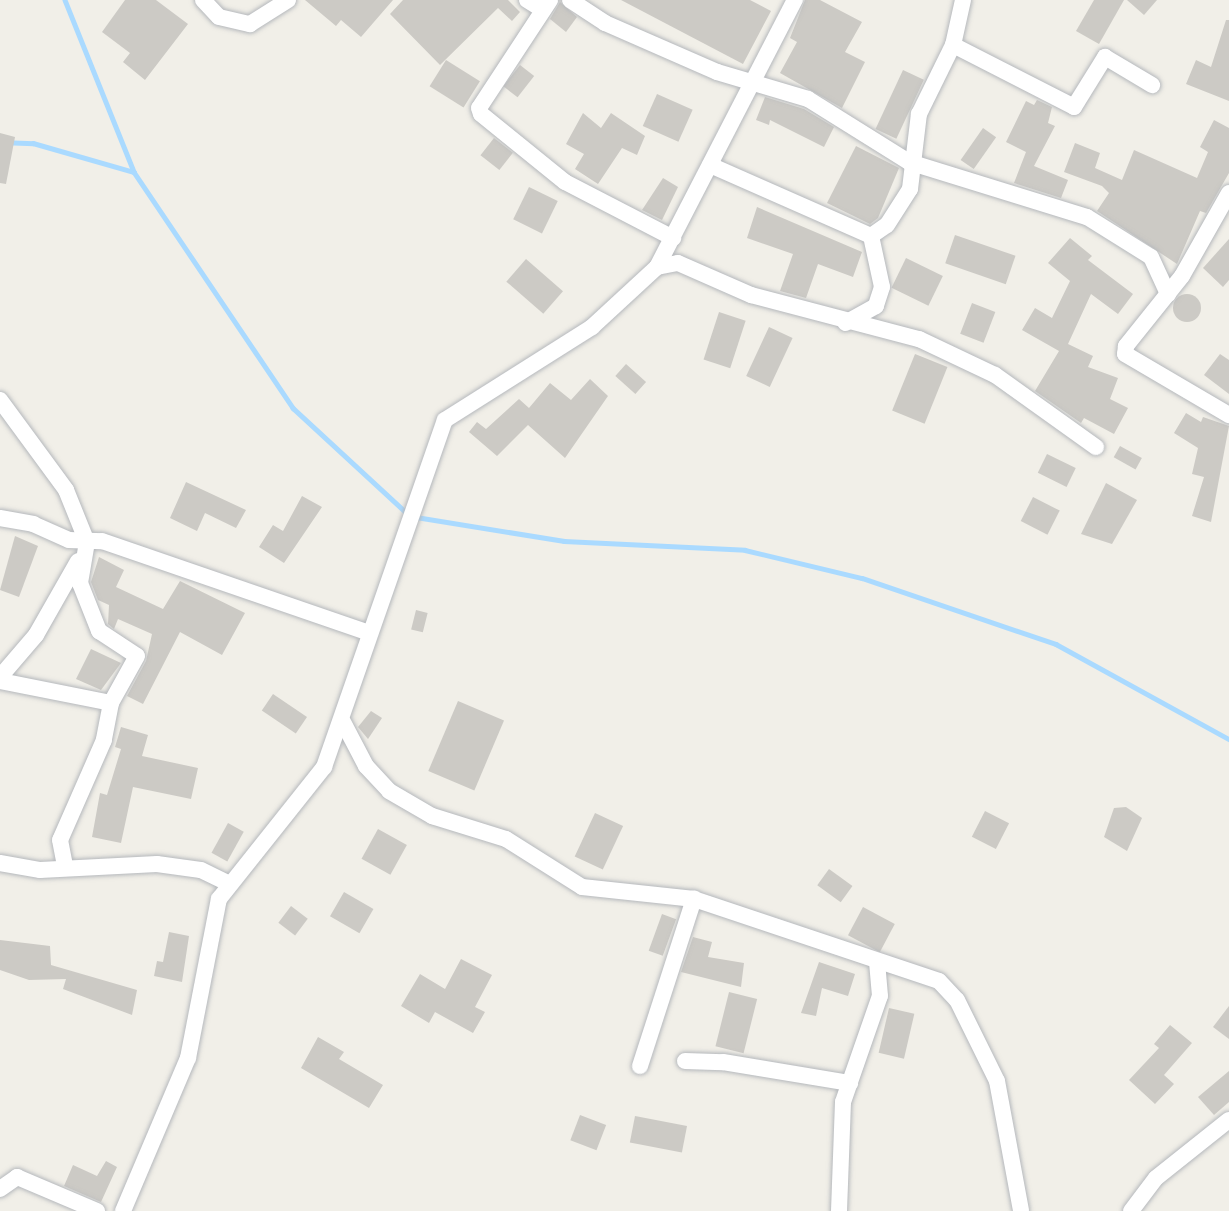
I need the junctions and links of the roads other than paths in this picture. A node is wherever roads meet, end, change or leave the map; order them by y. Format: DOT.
graph roads {
  1 [pos="203,0"];
  2 [pos="288,0"];
  3 [pos="527,0"];
  4 [pos="570,0"];
  5 [pos="795,0"];
  6 [pos="963,0"];
  7 [pos="547,5"];
  8 [pos="953,45"];
  9 [pos="752,83"];
  10 [pos="1152,85"];
  11 [pos="909,162"];
  12 [pos="710,165"];
  13 [pos="1229,193"];
  14 [pos="871,237"];
  15 [pos="673,238"];
  16 [pos="657,267"];
  17 [pos="1168,294"];
  18 [pos="845,323"];
  19 [pos="0,400"];
  20 [pos="1229,415"];
  21 [pos="1096,447"];
  22 [pos="0,518"];
  23 [pos="85,548"];
  24 [pos="369,633"];
  25 [pos="0,679"];
  26 [pos="111,703"];
  27 [pos="343,722"];
  28 [pos="0,863"];
  29 [pos="65,866"];
  30 [pos="228,883"];
  31 [pos="694,899"];
  32 [pos="877,964"];
  33 [pos="685,1061"];
  34 [pos="640,1066"];
  35 [pos="850,1083"];
  36 [pos="1229,1120"];
  37 [pos="0,1189"];
  38 [pos="96,1211"];
  39 [pos="123,1211"];
  40 [pos="839,1211"];
  41 [pos="1021,1211"];
  42 [pos="1131,1211"];
  1 -- 2 [label="street"];
  3 -- 7 [label="street"];
  4 -- 9 [label="street"];
  5 -- 9 [label="street"];
  6 -- 8 [label="street"];
  7 -- 15 [label="street"];
  8 -- 10 [label="street"];
  8 -- 11 [label="street"];
  9 -- 11 [label="street"];
  9 -- 12 [label="street"];
  11 -- 14 [label="street"];
  11 -- 17 [label="street"];
  12 -- 14 [label="street"];
  12 -- 15 [label="street"];
  13 -- 17 [label="street"];
  14 -- 18 [label="street"];
  15 -- 16 [label="street"];
  16 -- 18 [label="street"];
  16 -- 24 [label="street"];
  17 -- 20 [label="street"];
  18 -- 21 [label="street"];
  19 -- 23 [label="street"];
  22 -- 23 [label="street"];
  23 -- 24 [label="street"];
  23 -- 25 [label="street"];
  23 -- 26 [label="street"];
  24 -- 27 [label="street"];
  25 -- 26 [label="street"];
  26 -- 29 [label="street"];
  27 -- 30 [label="street"];
  27 -- 31 [label="street"];
  28 -- 29 [label="street"];
  29 -- 30 [label="street"];
  30 -- 39 [label="street"];
  31 -- 32 [label="street"];
  31 -- 34 [label="street"];
  32 -- 35 [label="street"];
  32 -- 41 [label="street"];
  33 -- 35 [label="street"];
  35 -- 40 [label="street"];
  36 -- 42 [label="street"];
  37 -- 38 [label="street"];
}
